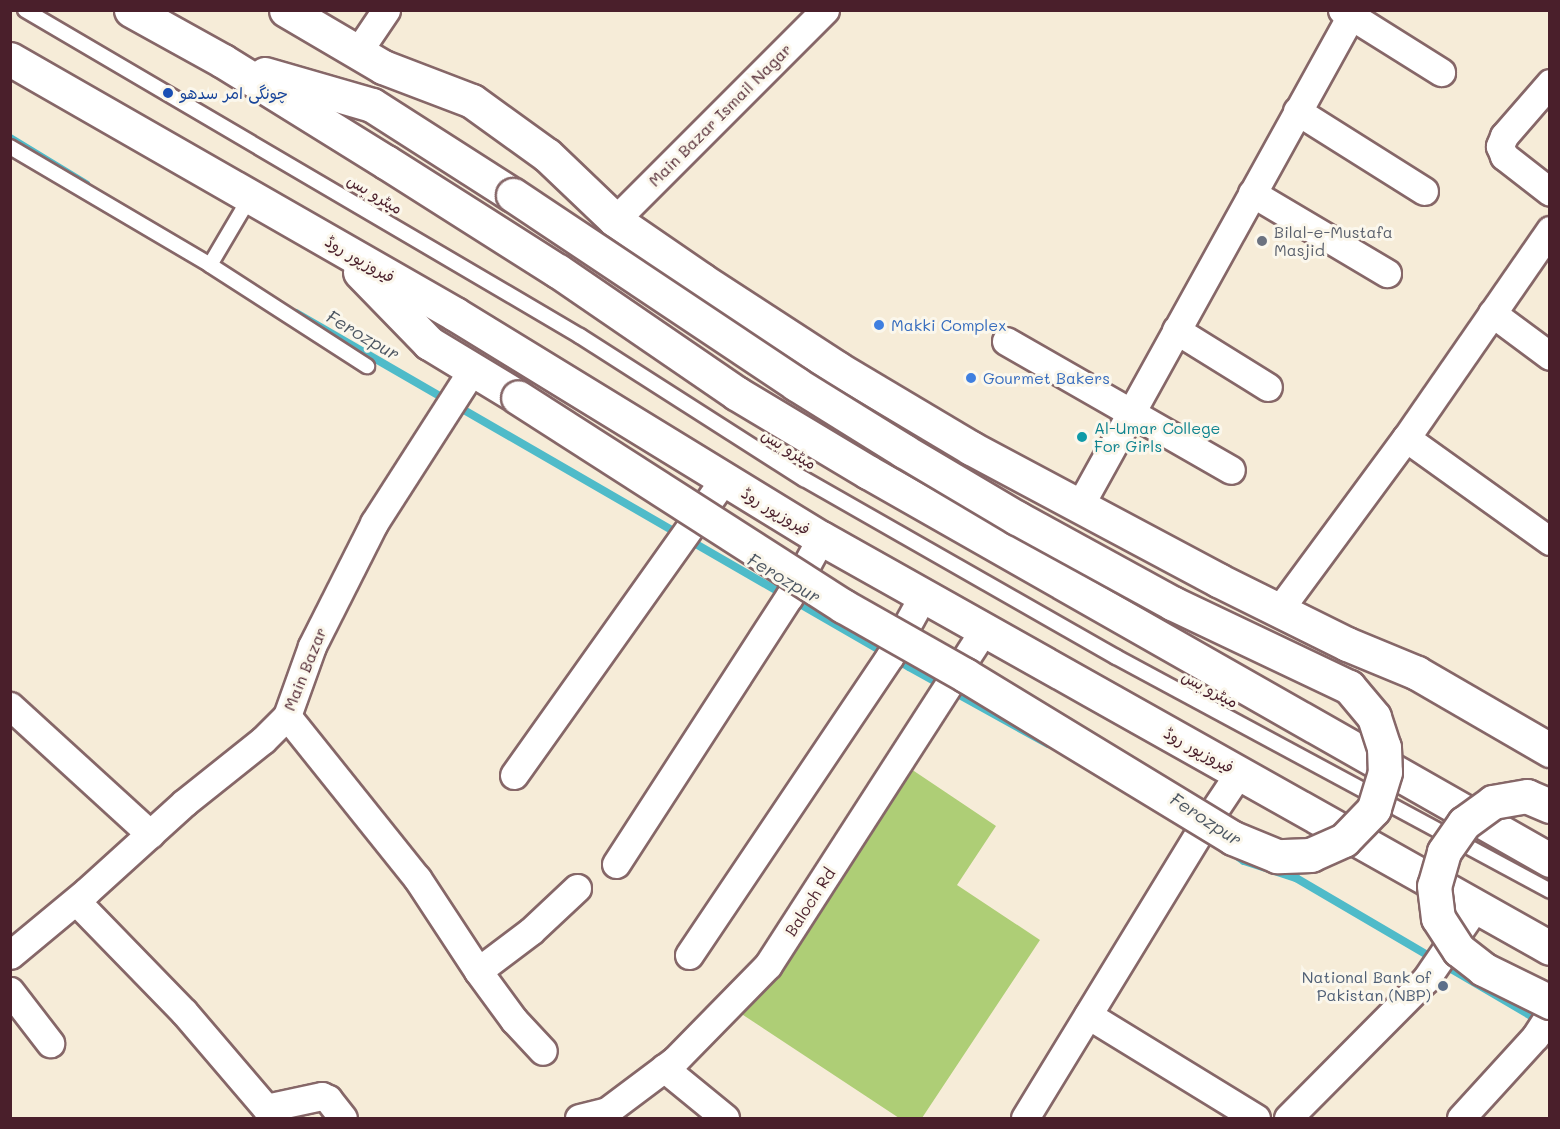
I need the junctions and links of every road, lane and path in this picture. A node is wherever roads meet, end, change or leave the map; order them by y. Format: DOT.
graph roads {
  1 [pos="25,10"];
  2 [pos="131,10"];
  3 [pos="286,10"];
  4 [pos="386,10"];
  5 [pos="825,10"];
  6 [pos="1349,12"];
  7 [pos="357,53"];
  8 [pos="10,58"];
  9 [pos="223,61"];
  10 [pos="1441,72"];
  11 [pos="1550,83"];
  12 [pos="1297,111"];
  13 [pos="10,147"];
  14 [pos="1424,191"];
  15 [pos="1550,192"];
  16 [pos="1252,193"];
  17 [pos="250,197"];
  18 [pos="615,220"];
  19 [pos="1550,230"];
  20 [pos="332,243"];
  21 [pos="210,265"];
  22 [pos="1387,273"];
  23 [pos="1492,313"];
  24 [pos="1176,330"];
  25 [pos="1006,341"];
  26 [pos="1550,356"];
  27 [pos="367,366"];
  28 [pos="473,369"];
  29 [pos="1268,387"];
  30 [pos="1131,412"];
  31 [pos="1406,438"];
  32 [pos="1231,470"];
  33 [pos="724,480"];
  34 [pos="1080,505"];
  35 [pos="1545,528"];
  36 [pos="821,538"];
  37 [pos="923,597"];
  38 [pos="1279,610"];
  39 [pos="984,630"];
  40 [pos="10,706"];
  41 [pos="287,716"];
  42 [pos="1550,750"];
  43 [pos="1239,773"];
  44 [pos="514,775"];
  45 [pos="1550,806"];
  46 [pos="150,834"];
  47 [pos="1550,860"];
  48 [pos="616,864"];
  49 [pos="577,888"];
  50 [pos="1550,891"];
  51 [pos="76,901"];
  52 [pos="1476,906"];
  53 [pos="1550,948"];
  54 [pos="10,955"];
  55 [pos="689,955"];
  56 [pos="478,971"];
  57 [pos="10,991"];
  58 [pos="1088,1015"];
  59 [pos="1547,1022"];
  60 [pos="50,1043"];
  61 [pos="543,1051"];
  62 [pos="664,1068"];
  63 [pos="258,1113"];
  64 [pos="582,1118"];
  65 [pos="343,1119"];
  66 [pos="725,1119"];
  67 [pos="1025,1119"];
  68 [pos="1256,1119"];
  69 [pos="1288,1119"];
  70 [pos="1461,1119"];
  1 -- 50 [label="lane, میٹرو بس"];
  2 -- 9 [label="main road"];
  3 -- 7 [label="main road"];
  4 -- 7 [label="street"];
  5 -- 18 [label="street, Main Bazar Ismail Nagar"];
  6 -- 10 [label="street"];
  6 -- 12 [label="street"];
  7 -- 18 [label="main road"];
  8 -- 17 [label="main road, فیروزپور روڈ"];
  9 -- 28 [label="main road, bridge"];
  9 -- 47 [label="main road"];
  11 -- 15 [label="street"];
  12 -- 14 [label="street"];
  12 -- 16 [label="street"];
  13 -- 21 [label="lane"];
  16 -- 22 [label="street"];
  16 -- 24 [label="street"];
  17 -- 20 [label="main road, فیروزپور روڈ"];
  17 -- 21 [label="lane"];
  18 -- 34 [label="main road"];
  19 -- 23 [label="street"];
  20 -- 28 [label="main road"];
  20 -- 33 [label="main road, فیروزپور روڈ"];
  21 -- 27 [label="lane"];
  23 -- 26 [label="street"];
  23 -- 31 [label="street"];
  24 -- 29 [label="street"];
  24 -- 30 [label="street"];
  25 -- 30 [label="street"];
  28 -- 41 [label="street, Main Bazar"];
  30 -- 32 [label="street"];
  30 -- 34 [label="street"];
  31 -- 35 [label="street"];
  31 -- 38 [label="street"];
  33 -- 36 [label="main road, فیروزپور روڈ"];
  33 -- 44 [label="street"];
  34 -- 38 [label="main road"];
  36 -- 37 [label="main road, فیروزپور روڈ"];
  36 -- 48 [label="street"];
  37 -- 39 [label="main road, فیروزپور روڈ"];
  37 -- 55 [label="street"];
  38 -- 42 [label="main road"];
  39 -- 43 [label="main road, فیروزپور روڈ"];
  39 -- 62 [label="street, Baloch Rd"];
  40 -- 46 [label="street"];
  41 -- 46 [label="street, Main Bazar"];
  41 -- 56 [label="street"];
  43 -- 52 [label="main road, فیروزپور روڈ"];
  43 -- 58 [label="street"];
  45 -- 59 [label="main road, bridge"];
  46 -- 51 [label="street, Main Bazar"];
  49 -- 56 [label="street"];
  51 -- 54 [label="street, Main Bazar"];
  51 -- 63 [label="street"];
  52 -- 53 [label="main road, فیروزپور روڈ"];
  52 -- 69 [label="street"];
  56 -- 61 [label="street"];
  57 -- 60 [label="street"];
  58 -- 67 [label="street"];
  58 -- 68 [label="street"];
  59 -- 70 [label="street"];
  62 -- 64 [label="street, Baloch Rd"];
  62 -- 66 [label="street"];
  63 -- 65 [label="street"];
}
